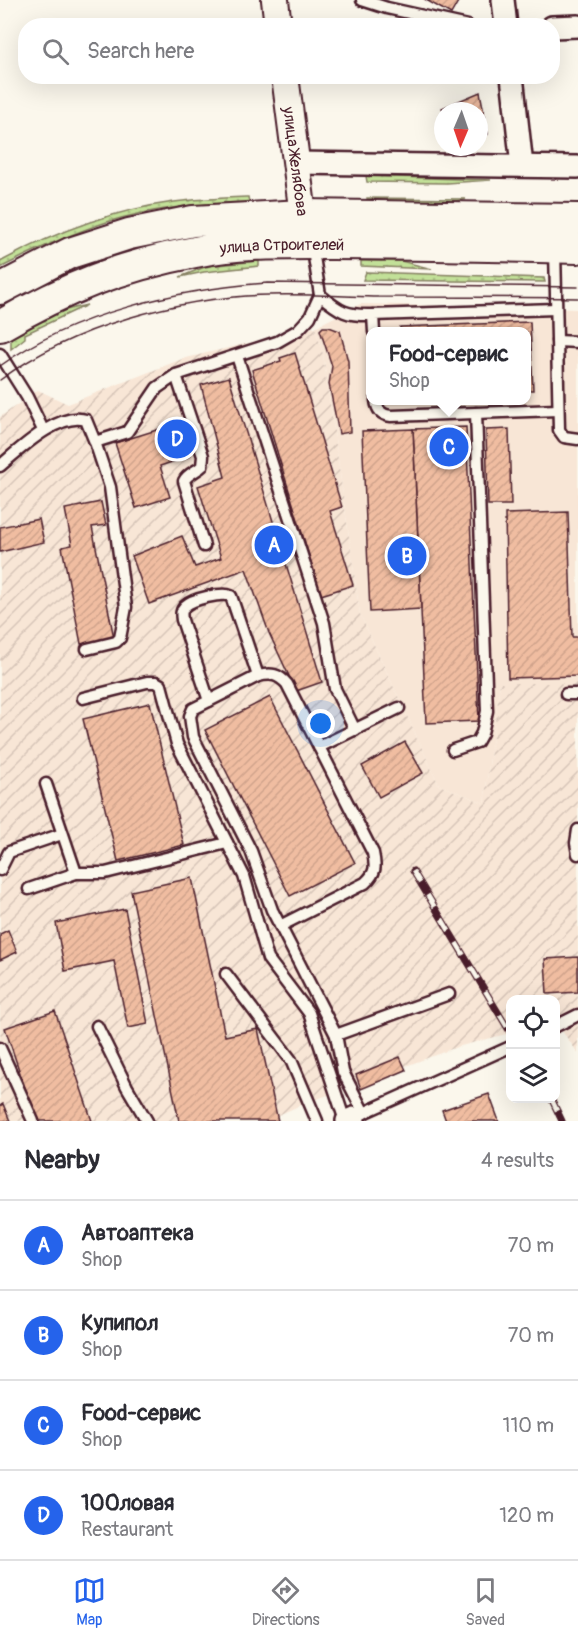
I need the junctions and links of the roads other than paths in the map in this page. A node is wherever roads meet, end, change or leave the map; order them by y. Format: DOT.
graph roads {
  1 [pos="275,0"];
  2 [pos="362,0"];
  3 [pos="502,0"];
  4 [pos="277,18"];
  5 [pos="432,18"];
  6 [pos="505,18"];
  7 [pos="578,26"];
  8 [pos="560,27"];
  9 [pos="286,84"];
  10 [pos="513,84"];
  11 [pos="296,163"];
  12 [pos="522,166"];
  13 [pos="578,167"];
  14 [pos="303,215"];
  15 [pos="578,219"];
  16 [pos="312,244"];
  17 [pos="567,247"];
  18 [pos="0,289"];
  19 [pos="320,295"];
  20 [pos="556,309"];
  21 [pos="373,315"];
  22 [pos="0,326"];
  23 [pos="374,327"];
  24 [pos="557,341"];
  25 [pos="578,342"];
  26 [pos="0,354"];
  27 [pos="237,356"];
  28 [pos="177,375"];
  29 [pos="377,405"];
  30 [pos="558,410"];
  31 [pos="476,413"];
  32 [pos="43,430"];
  33 [pos="578,439"];
  34 [pos="95,442"];
  35 [pos="0,466"];
  36 [pos="204,546"];
  37 [pos="87,649"];
  38 [pos="258,676"];
  39 [pos="566,694"];
  40 [pos="578,694"];
  41 [pos="83,698"];
  42 [pos="209,701"];
  43 [pos="399,708"];
  44 [pos="355,730"];
  45 [pos="320,747"];
  46 [pos="453,750"];
  47 [pos="46,784"];
  48 [pos="578,830"];
  49 [pos="62,834"];
  50 [pos="227,843"];
  51 [pos="578,854"];
  52 [pos="0,870"];
  53 [pos="76,873"];
  54 [pos="29,889"];
  55 [pos="280,926"];
  56 [pos="226,974"];
  57 [pos="449,994"];
  58 [pos="578,1015"];
  59 [pos="560,1024"];
  60 [pos="97,1026"];
  61 [pos="336,1035"];
  62 [pos="0,1048"];
  63 [pos="506,1049"];
  64 [pos="354,1119"];
  65 [pos="33,1121"];
  66 [pos="147,1121"];
  67 [pos="317,1121"];
  1 -- 4 [label="street"];
  2 -- 5 [label="lane"];
  3 -- 6 [label="street"];
  7 -- 8 [label="street"];
  9 -- 11 [label="street, улица Желябова"];
  10 -- 12 [label="street"];
  11 -- 12 [label="street"];
  11 -- 14 [label="street, улица Желябова"];
  12 -- 13 [label="street"];
  14 -- 15 [label="main road, улица Строителей"];
  14 -- 16 [label="main road, улица Желябова"];
  14 -- 18 [label="main road, улица Строителей"];
  16 -- 17 [label="main road, улица Строителей"];
  16 -- 19 [label="lane"];
  16 -- 22 [label="main road, улица Строителей"];
  17 -- 20 [label="lane"];
  19 -- 21 [label="lane"];
  19 -- 27 [label="lane"];
  20 -- 21 [label="lane"];
  20 -- 24 [label="lane"];
  21 -- 23 [label="lane"];
  24 -- 25 [label="lane"];
  24 -- 30 [label="lane"];
  26 -- 32 [label="lane"];
  27 -- 28 [label="lane"];
  27 -- 44 [label="lane"];
  28 -- 34 [label="lane"];
  28 -- 36 [label="lane"];
  29 -- 31 [label="lane"];
  30 -- 31 [label="lane"];
  30 -- 33 [label="lane"];
  31 -- 46 [label="lane"];
  32 -- 34 [label="lane"];
  32 -- 35 [label="lane"];
  34 -- 37 [label="lane"];
  38 -- 42 [label="lane"];
  38 -- 42 [label="lane"];
  38 -- 45 [label="lane"];
  39 -- 40 [label="lane"];
  41 -- 50 [label="lane"];
  42 -- 55 [label="lane"];
  43 -- 44 [label="lane"];
  44 -- 45 [label="lane"];
  45 -- 55 [label="lane"];
  47 -- 49 [label="lane"];
  48 -- 51 [label="lane"];
  49 -- 52 [label="lane"];
  49 -- 53 [label="lane"];
  50 -- 53 [label="lane"];
  50 -- 64 [label="lane"];
  53 -- 54 [label="lane"];
  55 -- 61 [label="lane"];
  56 -- 67 [label="lane"];
  57 -- 61 [label="lane"];
  58 -- 59 [label="lane"];
  60 -- 66 [label="lane"];
  61 -- 64 [label="lane"];
  62 -- 65 [label="lane"];
  63 -- 64 [label="lane"];
}
